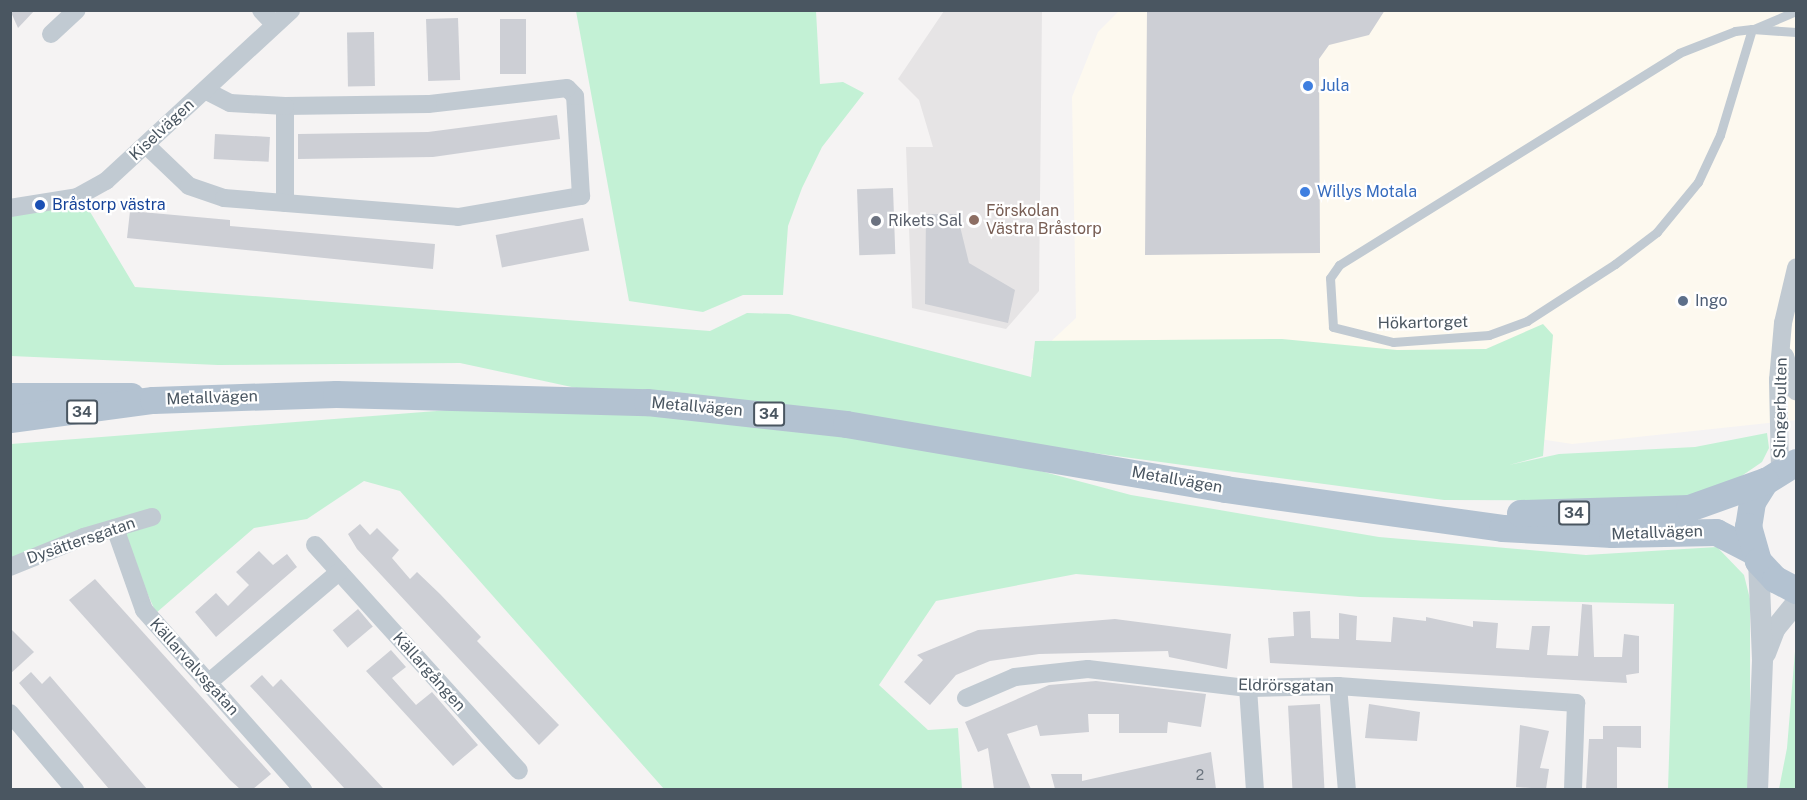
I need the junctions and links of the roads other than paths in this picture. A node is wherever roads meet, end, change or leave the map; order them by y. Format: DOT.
graph roads {
  1 [pos="77,10"];
  2 [pos="261,10"];
  3 [pos="291,10"];
  4 [pos="1797,12"];
  5 [pos="274,24"];
  6 [pos="1752,29"];
  7 [pos="1797,32"];
  8 [pos="51,34"];
  9 [pos="205,90"];
  10 [pos="285,106"];
  11 [pos="146,145"];
  12 [pos="285,203"];
  13 [pos="10,208"];
  14 [pos="1797,268"];
  15 [pos="1782,347"];
  16 [pos="1797,391"];
  17 [pos="10,396"];
  18 [pos="153,400"];
  19 [pos="10,419"];
  20 [pos="1780,471"];
  21 [pos="1378,511"];
  22 [pos="152,518"];
  23 [pos="115,528"];
  24 [pos="315,545"];
  25 [pos="1755,556"];
  26 [pos="10,567"];
  27 [pos="339,572"];
  28 [pos="1797,590"];
  29 [pos="1797,602"];
  30 [pos="1762,659"];
  31 [pos="208,683"];
  32 [pos="1338,686"];
  33 [pos="1248,688"];
  34 [pos="966,698"];
  35 [pos="10,713"];
  36 [pos="519,771"];
  37 [pos="75,789"];
  38 [pos="303,789"];
  39 [pos="1255,789"];
  40 [pos="1347,789"];
  41 [pos="1573,789"];
  42 [pos="1757,789"];
  1 -- 8 [label="street"];
  2 -- 5 [label="street"];
  3 -- 5 [label="street, Kiselvägen"];
  4 -- 6 [label="lane, Hökartorget"];
  5 -- 9 [label="street, Kiselvägen"];
  6 -- 6 [label="lane, Hökartorget"];
  6 -- 7 [label="lane, Hökartorget"];
  9 -- 10 [label="street"];
  9 -- 11 [label="street, Kiselvägen"];
  10 -- 12 [label="street"];
  10 -- 12 [label="street"];
  11 -- 12 [label="street"];
  11 -- 13 [label="street, Kiselvägen"];
  14 -- 15 [label="street, Slingerbulten"];
  15 -- 16 [label="street, Slingerbulten"];
  15 -- 20 [label="street, Slingerbulten"];
  17 -- 18 [label="main road, Metallvägen / 34"];
  18 -- 19 [label="main road, Metallvägen / 34"];
  18 -- 21 [label="main road, Metallvägen / 34"];
  20 -- 21 [label="main road, Metallvägen / 34"];
  20 -- 25 [label="main road"];
  21 -- 25 [label="main road, Metallvägen / 34"];
  22 -- 23 [label="street, Dysättersgatan"];
  23 -- 26 [label="street, Dysättersgatan"];
  23 -- 31 [label="street, Källarvalvsgatan"];
  24 -- 27 [label="street, Källargången"];
  25 -- 28 [label="main road, 34"];
  25 -- 30 [label="street"];
  27 -- 31 [label="street"];
  27 -- 36 [label="street, Källargången"];
  29 -- 30 [label="street"];
  30 -- 42 [label="street"];
  31 -- 38 [label="street, Källarvalvsgatan"];
  32 -- 33 [label="street, Eldrörsgatan"];
  32 -- 40 [label="street"];
  32 -- 41 [label="street, Eldrörsgatan"];
  33 -- 34 [label="street, Eldrörsgatan"];
  33 -- 39 [label="street"];
  35 -- 37 [label="street"];
}
